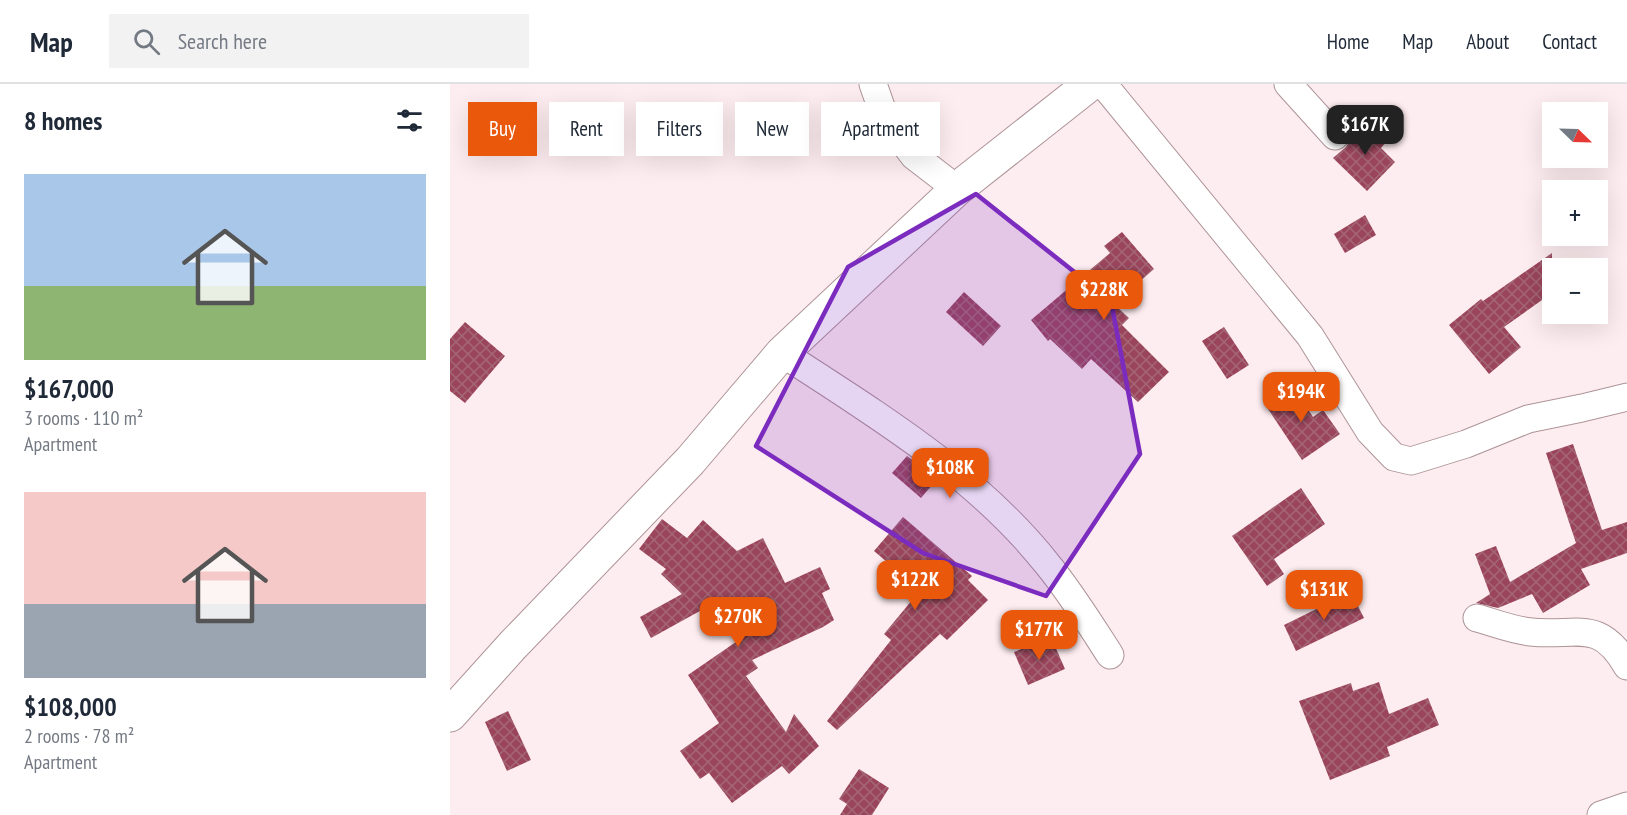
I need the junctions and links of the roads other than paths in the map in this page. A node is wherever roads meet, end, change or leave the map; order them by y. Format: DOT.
graph roads {
  1 [pos="873,84"];
  2 [pos="1090,84"];
  3 [pos="1103,84"];
  4 [pos="1288,84"];
  5 [pos="1335,136"];
  6 [pos="957,189"];
  7 [pos="782,353"];
  8 [pos="1627,397"];
  9 [pos="1477,618"];
  10 [pos="1110,655"];
  11 [pos="1627,666"];
  12 [pos="450,715"];
  13 [pos="1627,806"];
  14 [pos="1601,815"];
  1 -- 6 [label="street"];
  2 -- 6 [label="street"];
  3 -- 8 [label="street"];
  4 -- 5 [label="street"];
  6 -- 7 [label="street"];
  7 -- 10 [label="street"];
  7 -- 12 [label="street"];
  9 -- 11 [label="street"];
  13 -- 14 [label="street"];
}
